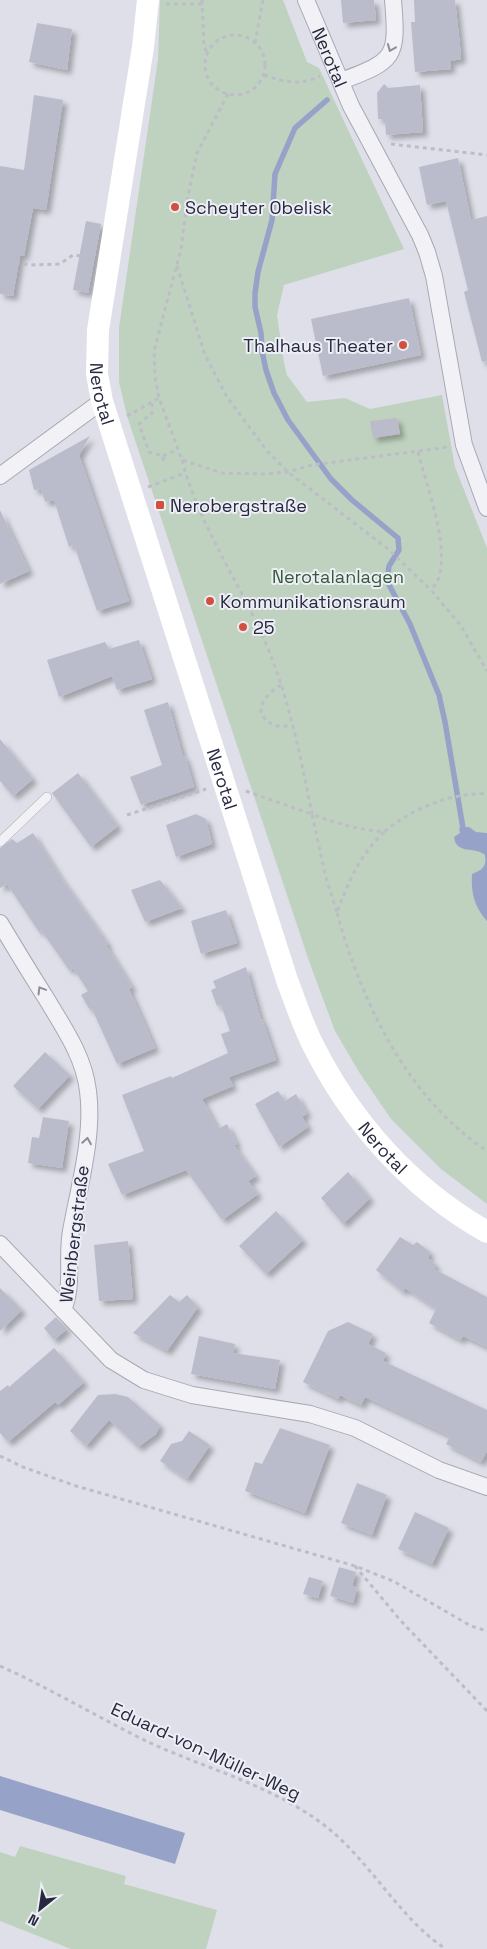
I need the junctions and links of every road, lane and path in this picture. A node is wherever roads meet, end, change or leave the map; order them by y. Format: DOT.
graph roads {
  1 [pos="264,0"];
  2 [pos="306,0"];
  3 [pos="393,0"];
  4 [pos="148,2"];
  5 [pos="202,2"];
  6 [pos="255,43"];
  7 [pos="207,55"];
  8 [pos="264,75"];
  9 [pos="341,81"];
  10 [pos="228,94"];
  11 [pos="384,143"];
  12 [pos="487,155"];
  13 [pos="0,259"];
  14 [pos="109,260"];
  15 [pos="177,265"];
  16 [pos="159,398"];
  17 [pos="102,401"];
  18 [pos="152,403"];
  19 [pos="141,409"];
  20 [pos="464,445"];
  21 [pos="178,450"];
  22 [pos="418,452"];
  23 [pos="163,456"];
  24 [pos="182,460"];
  25 [pos="164,465"];
  26 [pos="288,472"];
  27 [pos="185,473"];
  28 [pos="0,476"];
  29 [pos="155,485"];
  30 [pos="487,508"];
  31 [pos="431,590"];
  32 [pos="487,671"];
  33 [pos="281,685"];
  34 [pos="292,725"];
  35 [pos="227,790"];
  36 [pos="487,794"];
  37 [pos="47,797"];
  38 [pos="312,814"];
  39 [pos="127,815"];
  40 [pos="384,832"];
  41 [pos="0,842"];
  42 [pos="337,913"];
  43 [pos="0,923"];
  44 [pos="487,1151"];
  45 [pos="487,1232"];
  46 [pos="0,1244"];
  47 [pos="63,1310"];
  48 [pos="0,1456"];
  49 [pos="487,1487"];
  50 [pos="355,1566"];
  51 [pos="487,1631"];
  52 [pos="0,1666"];
  53 [pos="487,1712"];
  54 [pos="446,1949"];
  1 -- 6 [label="path"];
  2 -- 9 [label="street, Nerotal"];
  3 -- 9 [label="street, one-way"];
  4 -- 5 [label="path"];
  4 -- 14 [label="street, Nerotal"];
  5 -- 7 [label="path"];
  6 -- 7 [label="path"];
  6 -- 8 [label="path"];
  7 -- 10 [label="path"];
  8 -- 9 [label="path"];
  8 -- 10 [label="path"];
  9 -- 20 [label="street, Nerotal"];
  10 -- 15 [label="path"];
  11 -- 12 [label="path"];
  13 -- 14 [label="path"];
  14 -- 17 [label="street, Nerotal"];
  15 -- 16 [label="path"];
  15 -- 26 [label="path"];
  16 -- 18 [label="path"];
  16 -- 21 [label="path"];
  17 -- 28 [label="street"];
  17 -- 35 [label="street, Nerotal"];
  18 -- 19 [label="path"];
  18 -- 23 [label="path"];
  20 -- 22 [label="path"];
  20 -- 30 [label="street, Nerotal"];
  21 -- 23 [label="path"];
  21 -- 24 [label="path"];
  22 -- 26 [label="path"];
  22 -- 31 [label="path"];
  23 -- 25 [label="path"];
  24 -- 26 [label="path"];
  24 -- 27 [label="path"];
  26 -- 31 [label="path"];
  27 -- 29 [label="path"];
  27 -- 33 [label="path"];
  31 -- 32 [label="path"];
  33 -- 34 [label="path"];
  33 -- 34 [label="path"];
  34 -- 38 [label="path"];
  35 -- 38 [label="path"];
  35 -- 39 [label="path"];
  35 -- 45 [label="street, Nerotal"];
  36 -- 40 [label="path"];
  37 -- 41 [label="lane"];
  38 -- 40 [label="path"];
  38 -- 42 [label="path"];
  40 -- 42 [label="path"];
  42 -- 44 [label="path"];
  47 -- 43 [label="street, Weinbergstraße, one-way"];
  46 -- 47 [label="street"];
  47 -- 49 [label="street, Weinbergstraße"];
  48 -- 50 [label="path"];
  50 -- 51 [label="path"];
  50 -- 53 [label="path"];
  52 -- 54 [label="path, Eduard-von-Müller-Weg"];
}
